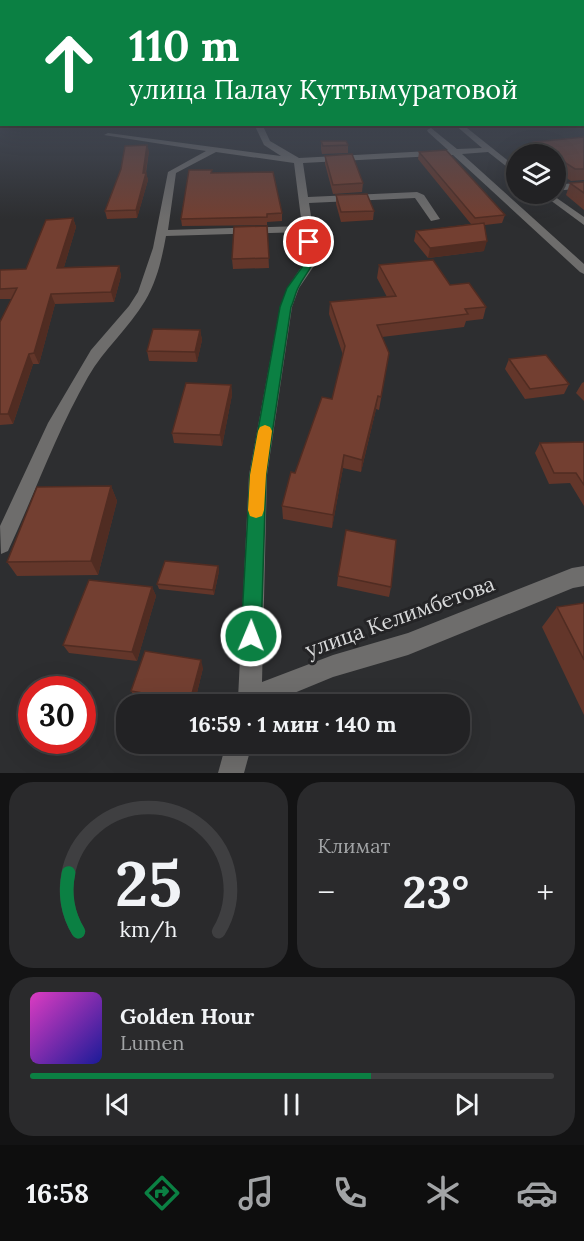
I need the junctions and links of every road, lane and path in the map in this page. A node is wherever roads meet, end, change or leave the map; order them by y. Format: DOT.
graph roads {
  1 [pos="193,147"];
  2 [pos="273,147"];
  3 [pos="450,147"];
  4 [pos="485,147"];
  5 [pos="214,150"];
  6 [pos="488,150"];
  7 [pos="456,153"];
  8 [pos="298,161"];
  9 [pos="506,164"];
  10 [pos="584,185"];
  11 [pos="566,187"];
  12 [pos="303,200"];
  13 [pos="560,204"];
  14 [pos="435,219"];
  15 [pos="584,222"];
  16 [pos="308,229"];
  17 [pos="162,233"];
  18 [pos="561,250"];
  19 [pos="547,252"];
  20 [pos="584,270"];
  21 [pos="1,545"];
  22 [pos="584,576"];
  23 [pos="249,694"];
  24 [pos="268,694"];
  25 [pos="236,754"];
  26 [pos="231,773"];
  1 -- 5 [label="street"];
  2 -- 8 [label="street"];
  3 -- 7 [label="street"];
  4 -- 6 [label="street"];
  5 -- 8 [label="street"];
  5 -- 17 [label="street"];
  6 -- 7 [label="street"];
  6 -- 9 [label="street"];
  7 -- 8 [label="street"];
  7 -- 18 [label="street"];
  8 -- 12 [label="street, улица Келимбетова"];
  10 -- 11 [label="street"];
  12 -- 14 [label="street"];
  12 -- 16 [label="street, улица Келимбетова"];
  13 -- 15 [label="street"];
  16 -- 17 [label="street"];
  16 -- 23 [label="street, улица Келимбетова"];
  17 -- 21 [label="street"];
  18 -- 19 [label="street"];
  18 -- 20 [label="street"];
  22 -- 24 [label="street, улица Келимбетова"];
  25 -- 26 [label="street"];
}
